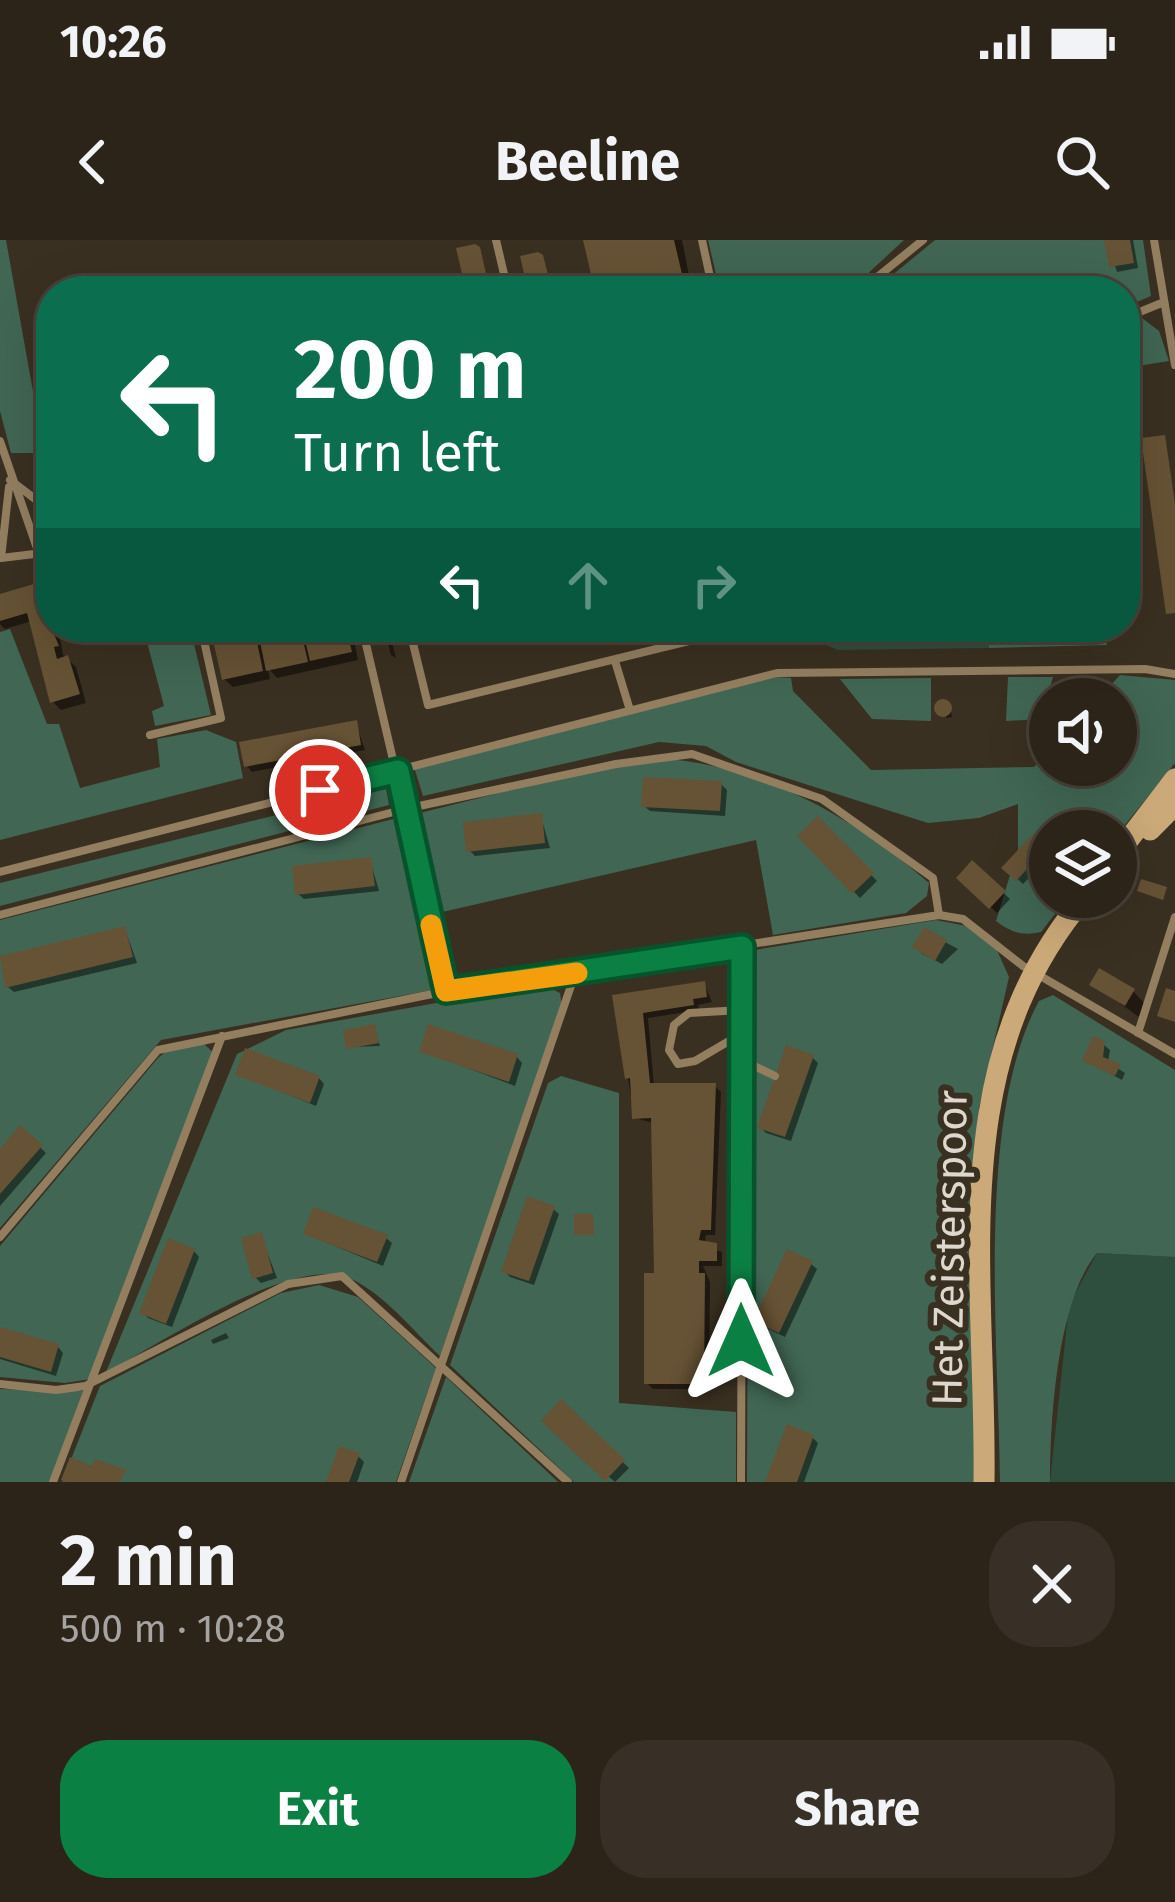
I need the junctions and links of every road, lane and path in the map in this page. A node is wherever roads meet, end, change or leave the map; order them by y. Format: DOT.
graph roads {
  1 [pos="496,240"];
  2 [pos="702,240"];
  3 [pos="923,240"];
  4 [pos="1154,240"];
  5 [pos="504,276"];
  6 [pos="709,276"];
  7 [pos="879,276"];
  8 [pos="1164,302"];
  9 [pos="1140,312"];
  10 [pos="1175,365"];
  11 [pos="0,441"];
  12 [pos="9,479"];
  13 [pos="36,500"];
  14 [pos="36,546"];
  15 [pos="36,554"];
  16 [pos="1,558"];
  17 [pos="205,642"];
  18 [pos="366,642"];
  19 [pos="413,642"];
  20 [pos="688,642"];
  21 [pos="614,661"];
  22 [pos="1175,674"];
  23 [pos="629,707"];
  24 [pos="150,735"];
  25 [pos="398,771"];
  26 [pos="1175,779"];
  27 [pos="1175,805"];
  28 [pos="405,809"];
  29 [pos="1137,832"];
  30 [pos="1137,841"];
  31 [pos="0,872"];
  32 [pos="0,915"];
  33 [pos="939,915"];
  34 [pos="1175,917"];
  35 [pos="1069,918"];
  36 [pos="742,947"];
  37 [pos="1031,970"];
  38 [pos="575,974"];
  39 [pos="446,991"];
  40 [pos="742,1010"];
  41 [pos="1138,1033"];
  42 [pos="742,1034"];
  43 [pos="222,1036"];
  44 [pos="1175,1054"];
  45 [pos="742,1060"];
  46 [pos="775,1076"];
  47 [pos="0,1238"];
  48 [pos="443,1366"];
  49 [pos="92,1382"];
  50 [pos="0,1384"];
  51 [pos="52,1482"];
  52 [pos="401,1482"];
  53 [pos="568,1482"];
  54 [pos="741,1482"];
  55 [pos="984,1482"];
  1 -- 5 [label="lane"];
  2 -- 6 [label="lane"];
  3 -- 7 [label="lane"];
  4 -- 8 [label="lane"];
  8 -- 9 [label="lane"];
  8 -- 10 [label="lane"];
  11 -- 12 [label="lane"];
  12 -- 13 [label="lane"];
  12 -- 14 [label="lane"];
  12 -- 16 [label="lane"];
  15 -- 16 [label="lane"];
  17 -- 24 [label="lane"];
  18 -- 25 [label="lane"];
  19 -- 21 [label="lane"];
  20 -- 21 [label="lane"];
  21 -- 23 [label="lane"];
  22 -- 23 [label="lane"];
  23 -- 25 [label="lane"];
  25 -- 28 [label="lane"];
  25 -- 31 [label="lane"];
  26 -- 29 [label="street"];
  27 -- 30 [label="street"];
  28 -- 32 [label="lane"];
  28 -- 33 [label="lane"];
  28 -- 39 [label="lane"];
  33 -- 36 [label="lane"];
  33 -- 37 [label="lane"];
  34 -- 41 [label="lane"];
  35 -- 37 [label="street, Het Zeisterspoor"];
  36 -- 38 [label="lane"];
  36 -- 40 [label="lane"];
  37 -- 41 [label="lane"];
  37 -- 55 [label="street, Het Zeisterspoor"];
  38 -- 39 [label="lane"];
  38 -- 48 [label="lane"];
  39 -- 43 [label="lane"];
  40 -- 42 [label="lane"];
  40 -- 42 [label="lane"];
  41 -- 44 [label="lane"];
  42 -- 45 [label="lane"];
  43 -- 47 [label="lane"];
  43 -- 49 [label="lane"];
  45 -- 46 [label="lane"];
  45 -- 54 [label="lane"];
  48 -- 49 [label="lane"];
  48 -- 52 [label="lane"];
  48 -- 53 [label="lane"];
  49 -- 50 [label="lane"];
  49 -- 51 [label="lane"];
}
